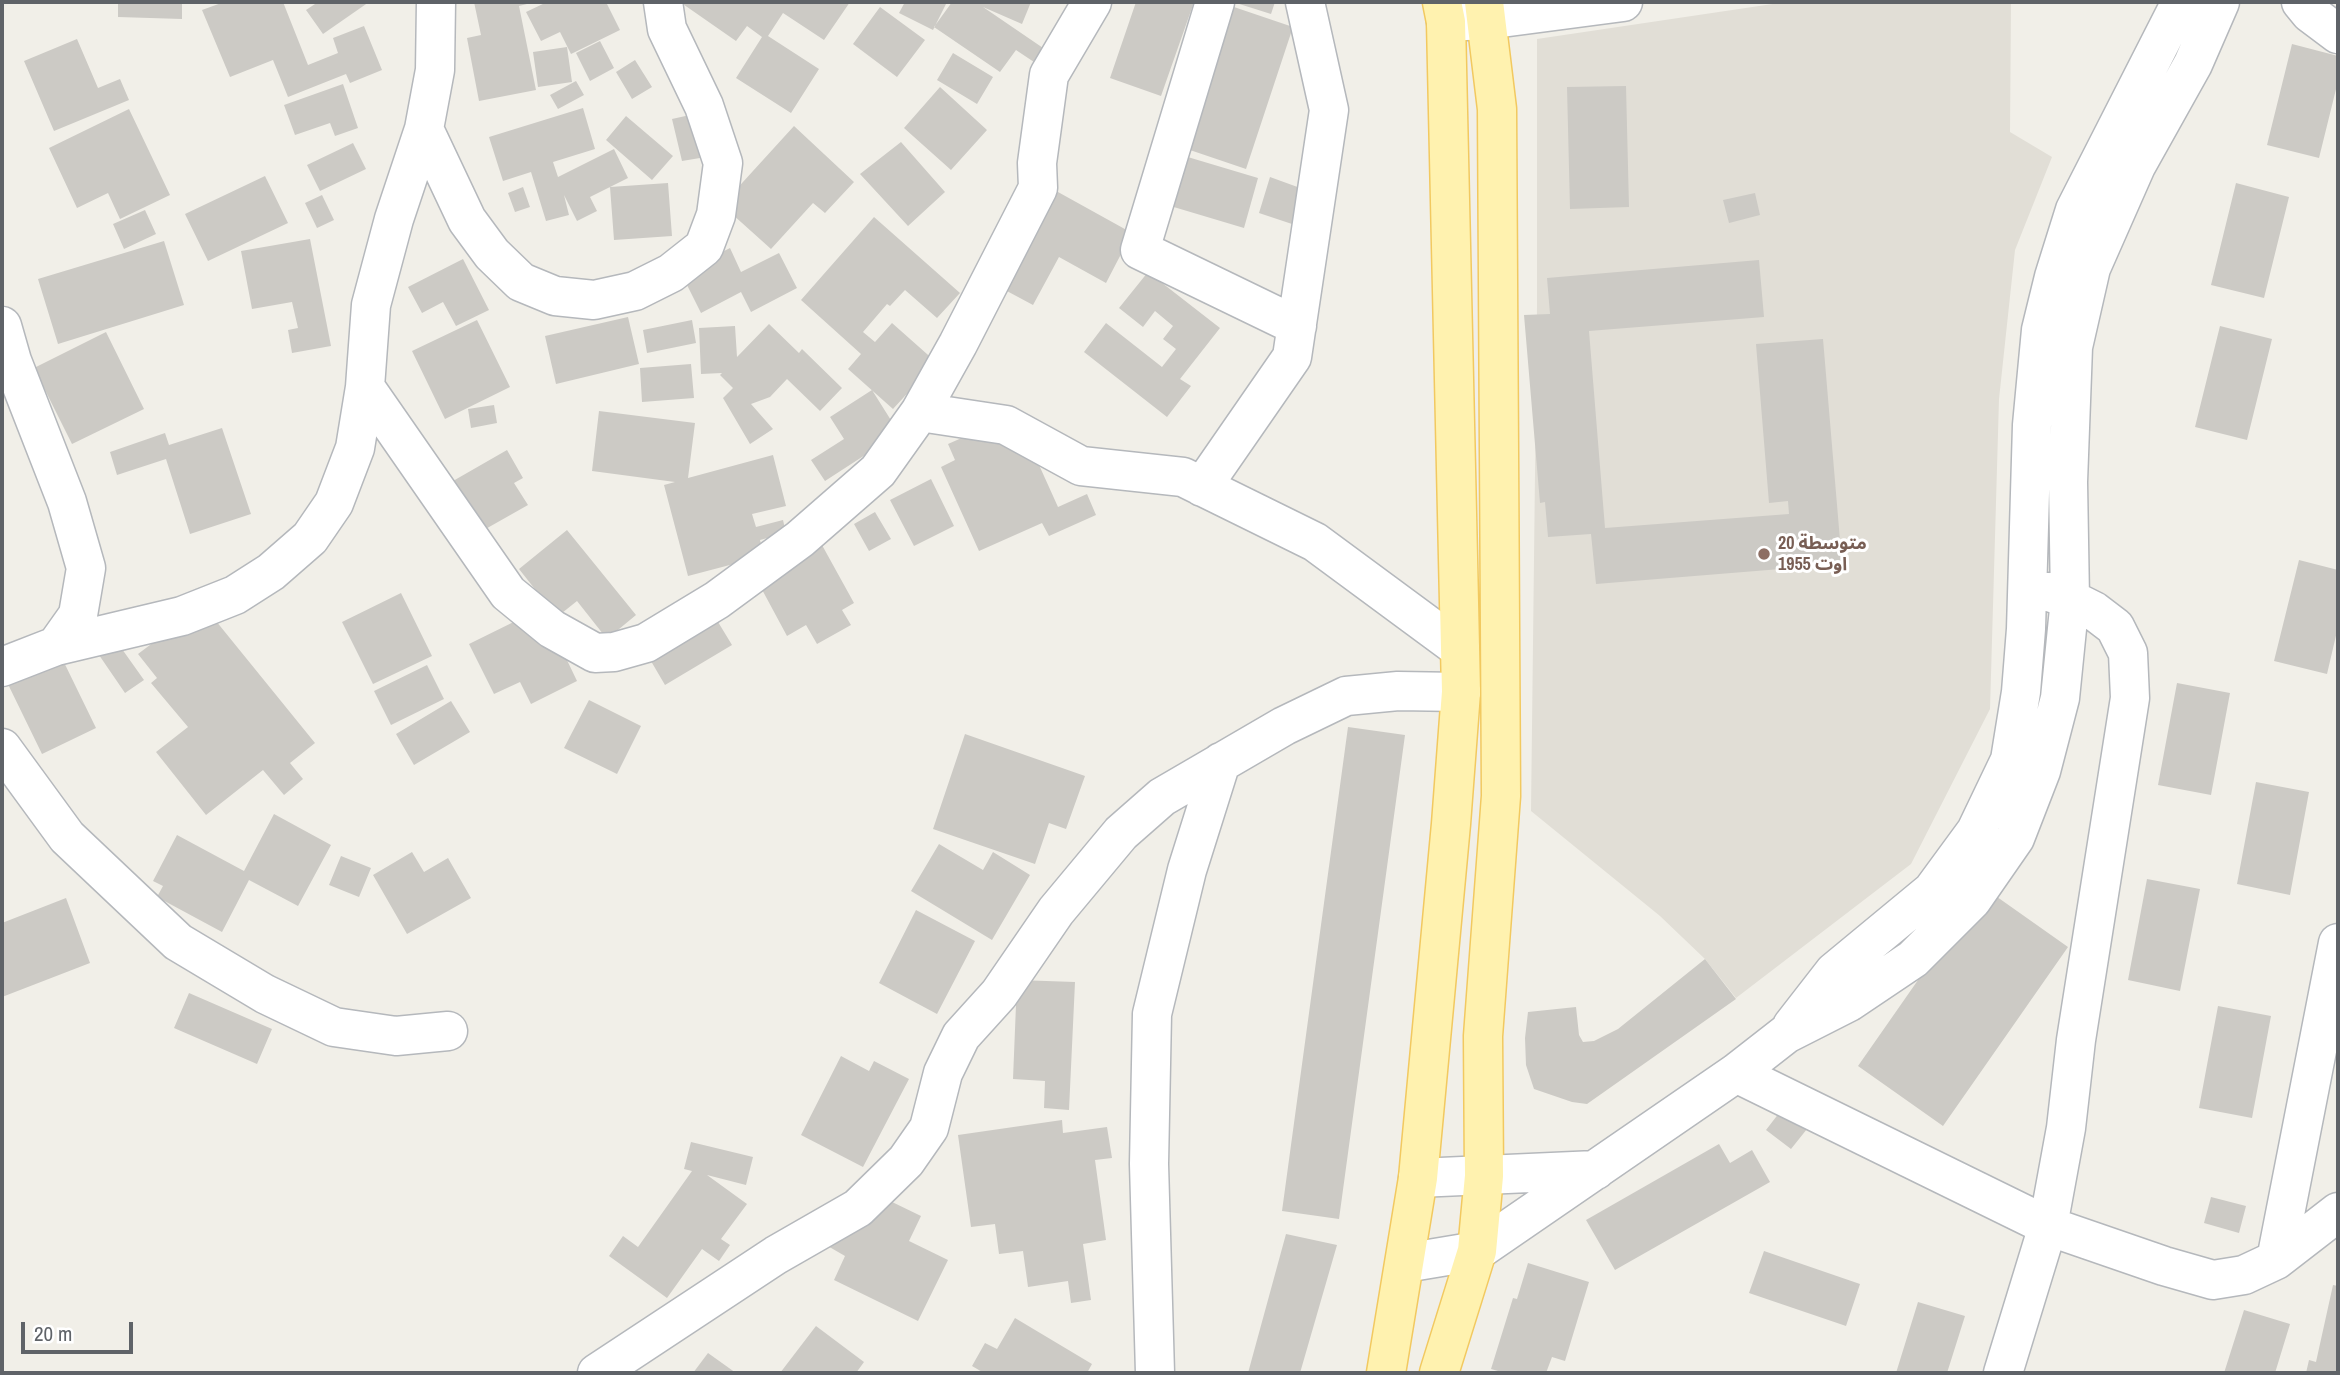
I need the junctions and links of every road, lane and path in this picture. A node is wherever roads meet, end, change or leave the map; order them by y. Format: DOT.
graph roads {
  1 [pos="436,2"];
  2 [pos="663,2"];
  3 [pos="1092,2"];
  4 [pos="1215,2"];
  5 [pos="1306,2"];
  6 [pos="1623,2"];
  7 [pos="2181,2"];
  8 [pos="2220,2"];
  9 [pos="2301,2"];
  10 [pos="1485,11"];
  11 [pos="1444,12"];
  12 [pos="2338,34"];
  13 [pos="424,129"];
  14 [pos="2,326"];
  15 [pos="1297,327"];
  16 [pos="365,387"];
  17 [pos="920,412"];
  18 [pos="1202,486"];
  19 [pos="2027,584"];
  20 [pos="2070,599"];
  21 [pos="56,646"];
  22 [pos="1460,649"];
  23 [pos="2,667"];
  24 [pos="1461,692"];
  25 [pos="2,748"];
  26 [pos="1221,762"];
  27 [pos="2338,943"];
  28 [pos="448,1031"];
  29 [pos="1786,1034"];
  30 [pos="1736,1073"];
  31 [pos="1598,1170"];
  32 [pos="1485,1176"];
  33 [pos="1418,1178"];
  34 [pos="2338,1212"];
  35 [pos="2048,1226"];
  36 [pos="1477,1251"];
  37 [pos="2276,1260"];
  38 [pos="1405,1263"];
  39 [pos="597,1373"];
  40 [pos="1155,1373"];
  41 [pos="1386,1373"];
  42 [pos="1439,1373"];
  43 [pos="2003,1373"];
  1 -- 13 [label="street"];
  2 -- 13 [label="street"];
  3 -- 17 [label="street"];
  4 -- 15 [label="street"];
  5 -- 15 [label="street"];
  6 -- 10 [label="street"];
  7 -- 19 [label="street"];
  8 -- 20 [label="street"];
  9 -- 12 [label="street"];
  10 -- 11 [label="street"];
  10 -- 32 [label="main road"];
  11 -- 22 [label="main road"];
  13 -- 16 [label="street"];
  14 -- 21 [label="street"];
  15 -- 18 [label="street"];
  16 -- 17 [label="street"];
  16 -- 21 [label="street"];
  17 -- 18 [label="street"];
  18 -- 22 [label="street"];
  19 -- 20 [label="street"];
  19 -- 29 [label="street"];
  20 -- 29 [label="street"];
  20 -- 35 [label="street"];
  21 -- 23 [label="street"];
  22 -- 24 [label="main road"];
  24 -- 26 [label="street"];
  24 -- 33 [label="main road"];
  25 -- 28 [label="street"];
  26 -- 39 [label="street"];
  26 -- 40 [label="street"];
  27 -- 37 [label="street"];
  29 -- 30 [label="street"];
  30 -- 31 [label="street"];
  30 -- 35 [label="street"];
  31 -- 32 [label="street"];
  31 -- 36 [label="street"];
  32 -- 33 [label="street"];
  32 -- 36 [label="main road"];
  33 -- 38 [label="main road"];
  34 -- 37 [label="street"];
  35 -- 37 [label="street"];
  35 -- 43 [label="street"];
  36 -- 38 [label="street"];
  36 -- 42 [label="main road"];
  38 -- 41 [label="main road"];
}
